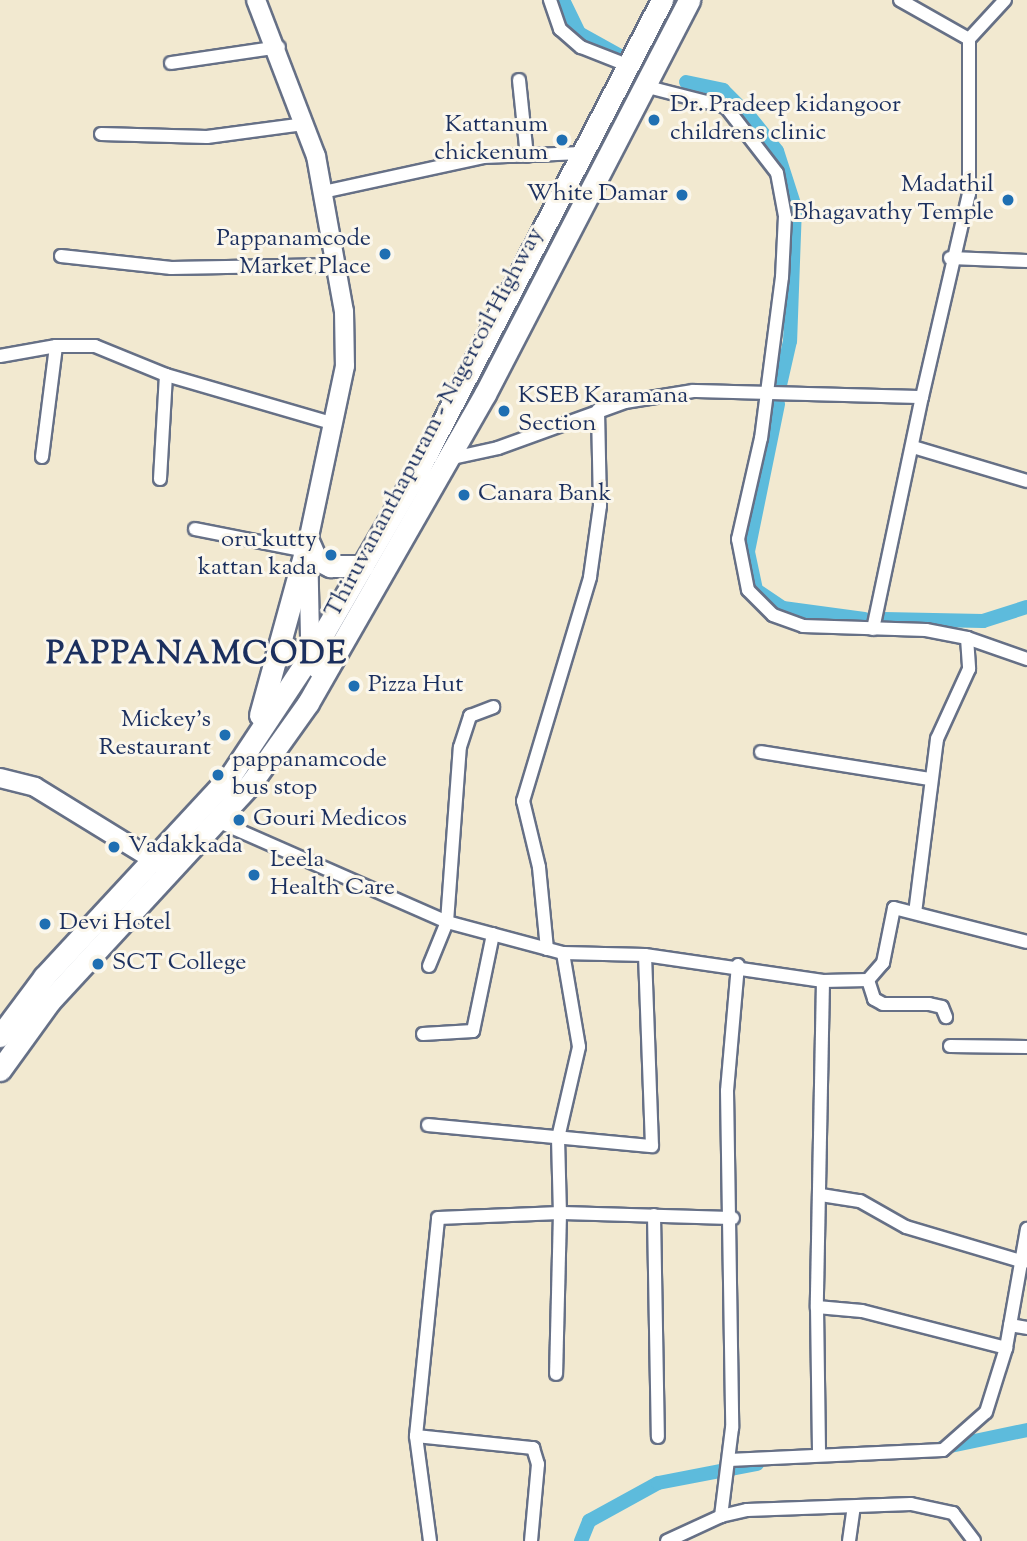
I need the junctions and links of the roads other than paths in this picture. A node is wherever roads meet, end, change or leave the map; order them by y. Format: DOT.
graph roads {
  1 [pos="256,0"];
  2 [pos="550,0"];
  3 [pos="662,0"];
  4 [pos="689,0"];
  5 [pos="900,0"];
  6 [pos="1005,0"];
  7 [pos="969,39"];
  8 [pos="279,47"];
  9 [pos="172,63"];
  10 [pos="627,65"];
  11 [pos="520,80"];
  12 [pos="644,86"];
  13 [pos="305,124"];
  14 [pos="101,134"];
  15 [pos="582,153"];
  16 [pos="527,156"];
  17 [pos="323,192"];
  18 [pos="61,256"];
  19 [pos="950,258"];
  20 [pos="1027,261"];
  21 [pos="336,265"];
  22 [pos="56,346"];
  23 [pos="0,356"];
  24 [pos="166,375"];
  25 [pos="769,393"];
  26 [pos="922,397"];
  27 [pos="598,410"];
  28 [pos="335,424"];
  29 [pos="913,447"];
  30 [pos="42,457"];
  31 [pos="448,459"];
  32 [pos="160,479"];
  33 [pos="1027,481"];
  34 [pos="195,529"];
  35 [pos="307,546"];
  36 [pos="363,566"];
  37 [pos="873,629"];
  38 [pos="967,638"];
  39 [pos="283,643"];
  40 [pos="311,653"];
  41 [pos="1027,659"];
  42 [pos="328,670"];
  43 [pos="493,707"];
  44 [pos="247,751"];
  45 [pos="761,752"];
  46 [pos="0,778"];
  47 [pos="930,779"];
  48 [pos="217,821"];
  49 [pos="162,864"];
  50 [pos="915,912"];
  51 [pos="447,922"];
  52 [pos="493,934"];
  53 [pos="1027,942"];
  54 [pos="547,949"];
  55 [pos="563,953"];
  56 [pos="645,955"];
  57 [pos="738,965"];
  58 [pos="429,966"];
  59 [pos="868,980"];
  60 [pos="823,981"];
  61 [pos="946,1017"];
  62 [pos="423,1034"];
  63 [pos="0,1035"];
  64 [pos="950,1046"];
  65 [pos="1027,1047"];
  66 [pos="0,1070"];
  67 [pos="428,1125"];
  68 [pos="558,1138"];
  69 [pos="821,1195"];
  70 [pos="560,1213"];
  71 [pos="654,1214"];
  72 [pos="733,1218"];
  73 [pos="1027,1230"];
  74 [pos="1024,1262"];
  75 [pos="817,1307"];
  76 [pos="1010,1325"];
  77 [pos="1027,1328"];
  78 [pos="1006,1348"];
  79 [pos="555,1374"];
  80 [pos="416,1436"];
  81 [pos="659,1437"];
  82 [pos="818,1452"];
  83 [pos="729,1460"];
  84 [pos="853,1507"];
  85 [pos="721,1516"];
  86 [pos="430,1541"];
  87 [pos="531,1541"];
  88 [pos="667,1541"];
  89 [pos="849,1541"];
  90 [pos="974,1541"];
  1 -- 8 [label="main road"];
  2 -- 10 [label="street"];
  3 -- 10 [label="main road, Thiruvananthapuram - Nagercoil Highway"];
  4 -- 12 [label="main road, Thiruvananthapuram - Nagercoil Highway"];
  5 -- 7 [label="street"];
  6 -- 7 [label="street"];
  7 -- 19 [label="street"];
  8 -- 9 [label="street"];
  8 -- 13 [label="main road"];
  10 -- 15 [label="main road, Thiruvananthapuram - Nagercoil Highway"];
  11 -- 16 [label="street"];
  12 -- 25 [label="street"];
  12 -- 31 [label="main road, Thiruvananthapuram - Nagercoil Highway"];
  13 -- 14 [label="street"];
  13 -- 17 [label="main road"];
  15 -- 16 [label="street"];
  15 -- 36 [label="main road, Thiruvananthapuram - Nagercoil Highway"];
  16 -- 17 [label="street"];
  17 -- 21 [label="main road"];
  18 -- 21 [label="street"];
  19 -- 20 [label="street"];
  19 -- 26 [label="street"];
  21 -- 28 [label="main road"];
  22 -- 23 [label="street"];
  22 -- 24 [label="street"];
  22 -- 30 [label="street"];
  24 -- 28 [label="street"];
  24 -- 32 [label="street"];
  25 -- 26 [label="street"];
  25 -- 27 [label="street"];
  25 -- 37 [label="street"];
  26 -- 29 [label="street"];
  27 -- 31 [label="street"];
  27 -- 54 [label="street"];
  28 -- 35 [label="main road"];
  29 -- 33 [label="street"];
  29 -- 37 [label="street"];
  31 -- 42 [label="main road, Thiruvananthapuram - Nagercoil Highway"];
  34 -- 35 [label="street"];
  35 -- 36 [label="main road"];
  35 -- 39 [label="main road"];
  35 -- 40 [label="main road"];
  36 -- 40 [label="main road, Thiruvananthapuram - Nagercoil Highway"];
  37 -- 38 [label="street"];
  38 -- 41 [label="street"];
  38 -- 47 [label="street"];
  39 -- 40 [label="main road"];
  39 -- 44 [label="main road"];
  40 -- 42 [label="main road"];
  40 -- 44 [label="main road, Thiruvananthapuram - Nagercoil Highway"];
  42 -- 48 [label="main road, Thiruvananthapuram - Nagercoil Highway"];
  43 -- 51 [label="street"];
  44 -- 49 [label="main road, Thiruvananthapuram - Nagercoil Highway"];
  45 -- 47 [label="street"];
  46 -- 49 [label="main road"];
  47 -- 50 [label="street"];
  48 -- 49 [label="main road, Thiruvananthapuram - Nagercoil Highway"];
  48 -- 51 [label="street"];
  49 -- 63 [label="main road, Thiruvananthapuram - Nagercoil Highway"];
  49 -- 66 [label="main road, Thiruvananthapuram - Nagercoil Highway"];
  50 -- 53 [label="street"];
  50 -- 59 [label="street"];
  51 -- 52 [label="street"];
  51 -- 58 [label="street"];
  52 -- 54 [label="street"];
  52 -- 62 [label="street"];
  54 -- 55 [label="street"];
  55 -- 56 [label="street"];
  55 -- 68 [label="street"];
  56 -- 57 [label="street"];
  56 -- 68 [label="street"];
  57 -- 60 [label="street"];
  57 -- 72 [label="street"];
  59 -- 60 [label="street"];
  59 -- 61 [label="street"];
  60 -- 69 [label="street"];
  64 -- 65 [label="street"];
  67 -- 68 [label="street"];
  68 -- 70 [label="street"];
  69 -- 74 [label="street"];
  69 -- 75 [label="street"];
  70 -- 71 [label="street"];
  70 -- 79 [label="street"];
  70 -- 80 [label="street"];
  71 -- 72 [label="street"];
  71 -- 81 [label="street"];
  72 -- 83 [label="street"];
  73 -- 74 [label="street"];
  74 -- 76 [label="street"];
  75 -- 78 [label="street"];
  75 -- 82 [label="street"];
  76 -- 77 [label="street"];
  76 -- 78 [label="street"];
  78 -- 82 [label="street"];
  80 -- 86 [label="street"];
  80 -- 87 [label="street"];
  82 -- 83 [label="street"];
  83 -- 85 [label="street"];
  84 -- 85 [label="street"];
  84 -- 89 [label="street"];
  84 -- 90 [label="street"];
  85 -- 88 [label="street"];
}
